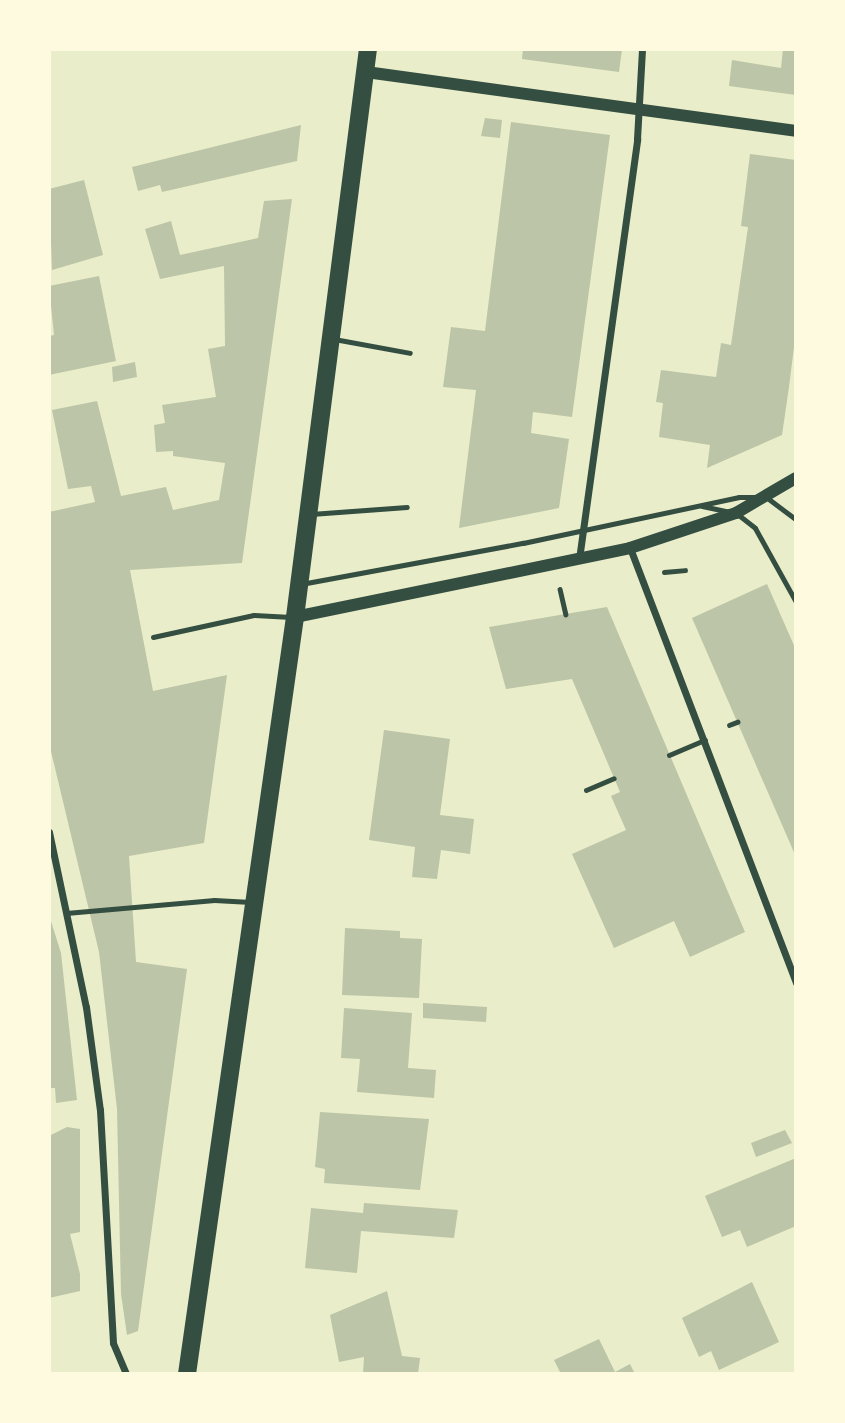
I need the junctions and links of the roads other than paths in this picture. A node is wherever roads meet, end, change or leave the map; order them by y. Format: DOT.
graph roads {
  1 [pos="369,49"];
  2 [pos="642,49"];
  3 [pos="366,72"];
  4 [pos="639,109"];
  5 [pos="796,131"];
  6 [pos="331,338"];
  7 [pos="410,353"];
  8 [pos="796,478"];
  9 [pos="766,497"];
  10 [pos="699,505"];
  11 [pos="407,507"];
  12 [pos="736,513"];
  13 [pos="308,515"];
  14 [pos="796,520"];
  15 [pos="583,530"];
  16 [pos="630,548"];
  17 [pos="579,560"];
  18 [pos="299,584"];
  19 [pos="796,602"];
  20 [pos="295,617"];
  21 [pos="153,637"];
  22 [pos="705,740"];
  23 [pos="669,755"];
  24 [pos="614,778"];
  25 [pos="586,790"];
  26 [pos="49,832"];
  27 [pos="254,902"];
  28 [pos="66,913"];
  29 [pos="796,983"];
  30 [pos="126,1374"];
  31 [pos="187,1374"];
  1 -- 3 [label="main road"];
  2 -- 4 [label="street"];
  3 -- 4 [label="street"];
  3 -- 6 [label="main road"];
  4 -- 5 [label="street"];
  4 -- 15 [label="street"];
  6 -- 7 [label="lane"];
  6 -- 13 [label="main road"];
  8 -- 9 [label="street"];
  9 -- 10 [label="lane"];
  9 -- 12 [label="street"];
  9 -- 14 [label="lane"];
  10 -- 12 [label="lane"];
  10 -- 15 [label="lane"];
  11 -- 13 [label="lane"];
  12 -- 16 [label="street"];
  12 -- 19 [label="lane"];
  13 -- 18 [label="main road"];
  15 -- 17 [label="street"];
  15 -- 18 [label="lane"];
  16 -- 17 [label="street"];
  16 -- 22 [label="street"];
  17 -- 20 [label="street"];
  18 -- 20 [label="main road"];
  20 -- 21 [label="lane"];
  20 -- 27 [label="main road"];
  22 -- 23 [label="lane"];
  22 -- 29 [label="street"];
  24 -- 25 [label="lane"];
  26 -- 28 [label="street"];
  27 -- 28 [label="lane"];
  27 -- 31 [label="main road"];
  28 -- 30 [label="street"];
}
